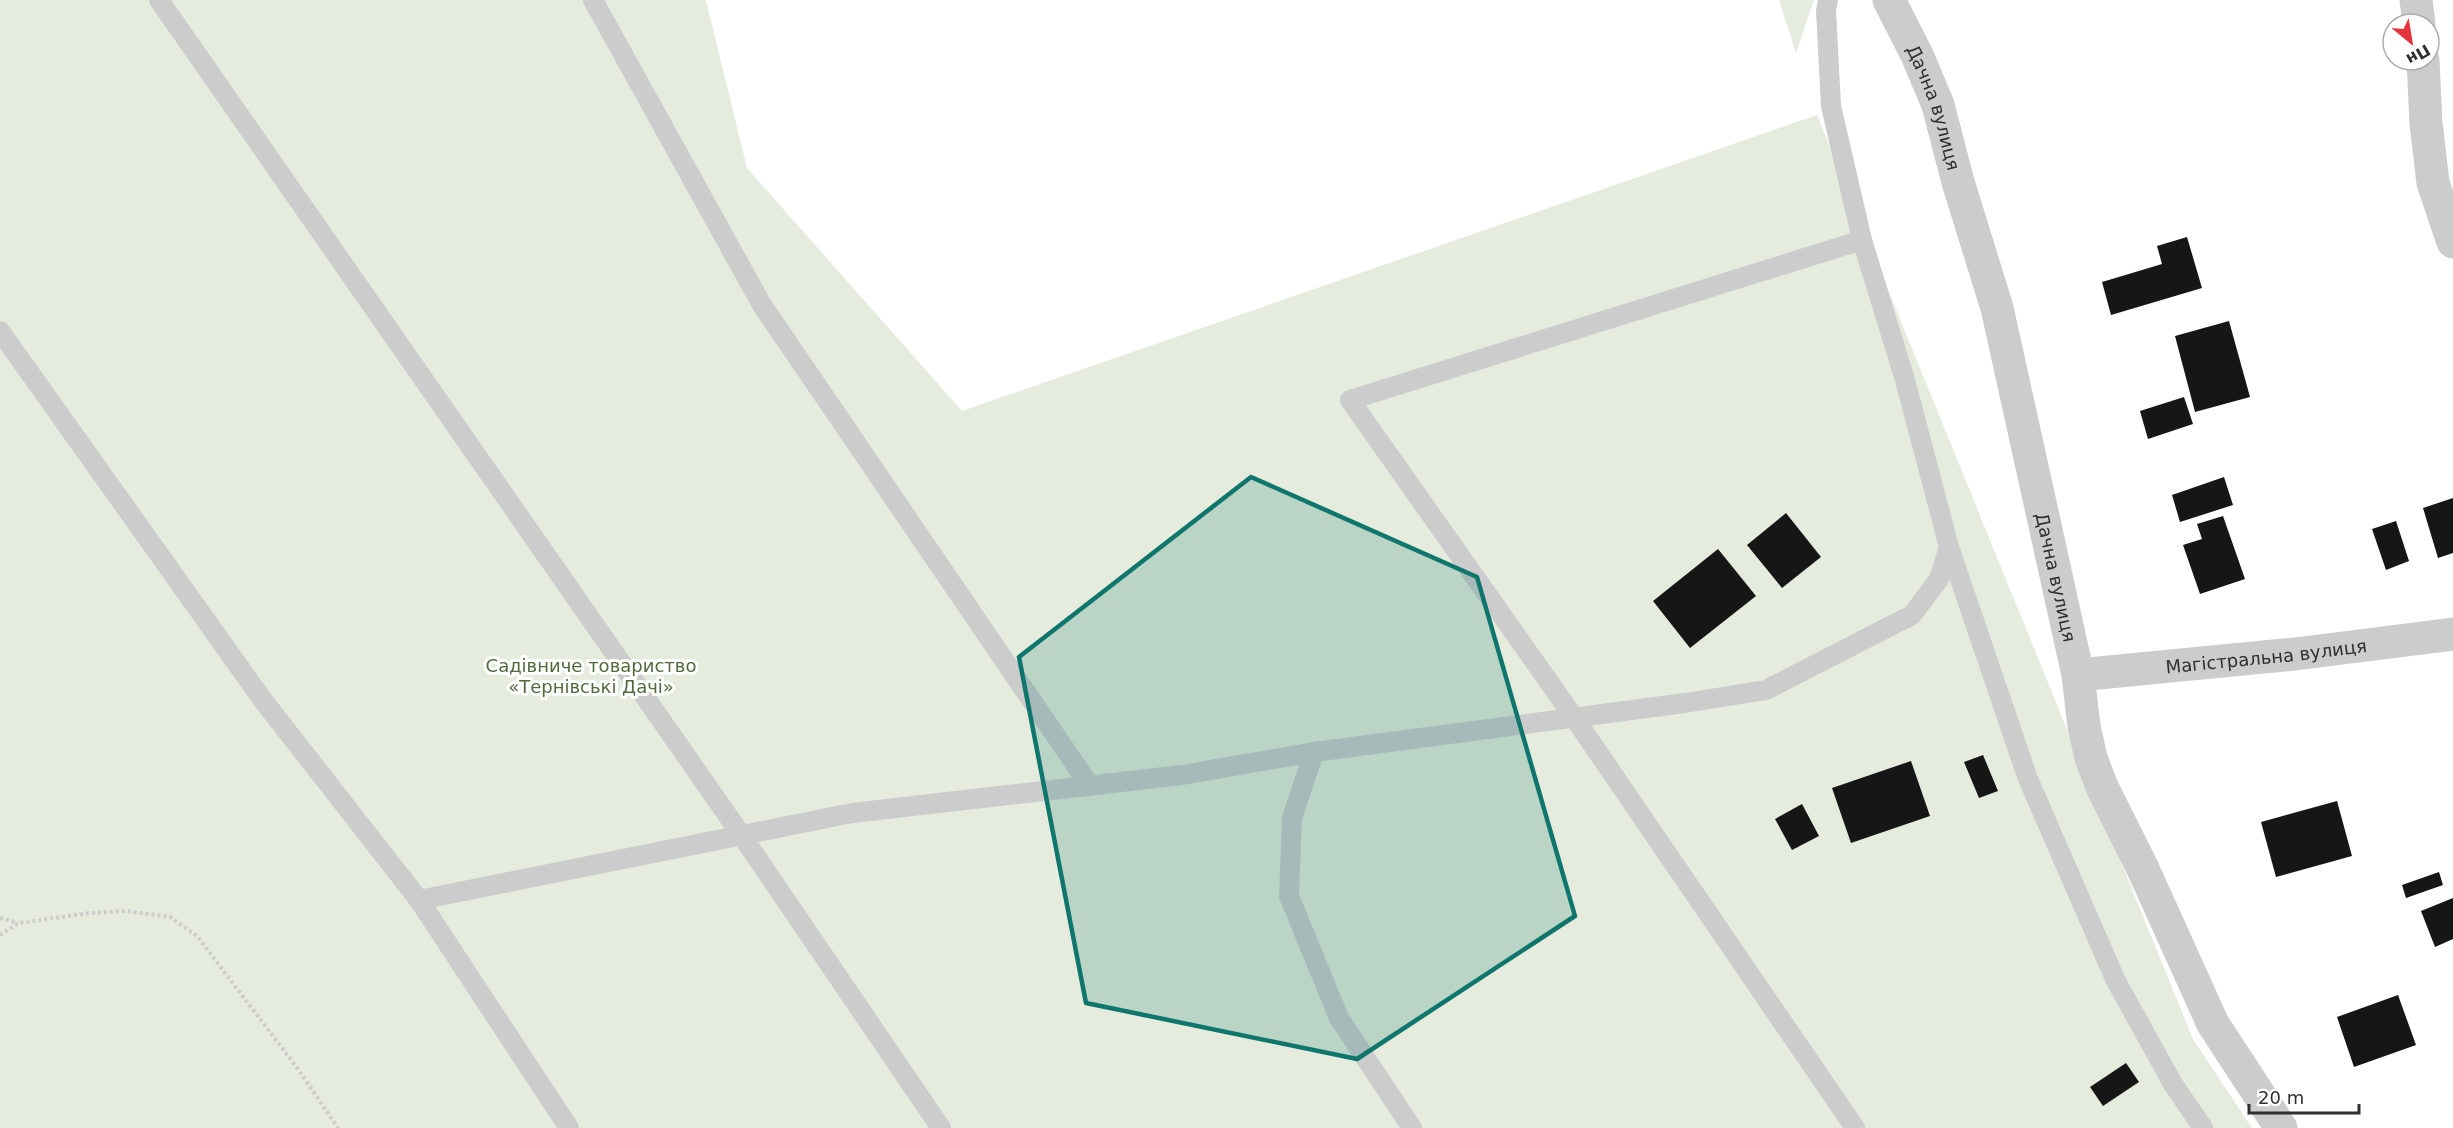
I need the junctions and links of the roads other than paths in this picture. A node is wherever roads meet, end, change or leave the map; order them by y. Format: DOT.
graph roads {
  1 [pos="159,0"];
  2 [pos="593,0"];
  3 [pos="1828,0"];
  4 [pos="1889,0"];
  5 [pos="2424,72"];
  6 [pos="1862,240"];
  7 [pos="2453,242"];
  8 [pos="0,330"];
  9 [pos="1949,547"];
  10 [pos="2453,634"];
  11 [pos="2078,675"];
  12 [pos="1573,716"];
  13 [pos="1314,752"];
  14 [pos="1090,786"];
  15 [pos="742,836"];
  16 [pos="419,900"];
  17 [pos="569,1128"];
  18 [pos="941,1128"];
  19 [pos="1412,1128"];
  20 [pos="1855,1128"];
  21 [pos="2203,1128"];
  22 [pos="2281,1128"];
  1 -- 15 [label="lane"];
  2 -- 14 [label="lane"];
  3 -- 6 [label="lane"];
  4 -- 11 [label="street, Дачна вулиця"];
  5 -- 7 [label="street"];
  6 -- 9 [label="lane"];
  6 -- 12 [label="lane"];
  8 -- 16 [label="lane"];
  9 -- 12 [label="lane"];
  9 -- 21 [label="lane"];
  10 -- 11 [label="street, Магістральна вулиця"];
  11 -- 22 [label="street, Дачна вулиця"];
  12 -- 13 [label="lane"];
  12 -- 20 [label="lane"];
  13 -- 14 [label="lane"];
  13 -- 19 [label="lane"];
  14 -- 15 [label="lane"];
  15 -- 16 [label="lane"];
  15 -- 18 [label="lane"];
  16 -- 17 [label="lane"];
}
